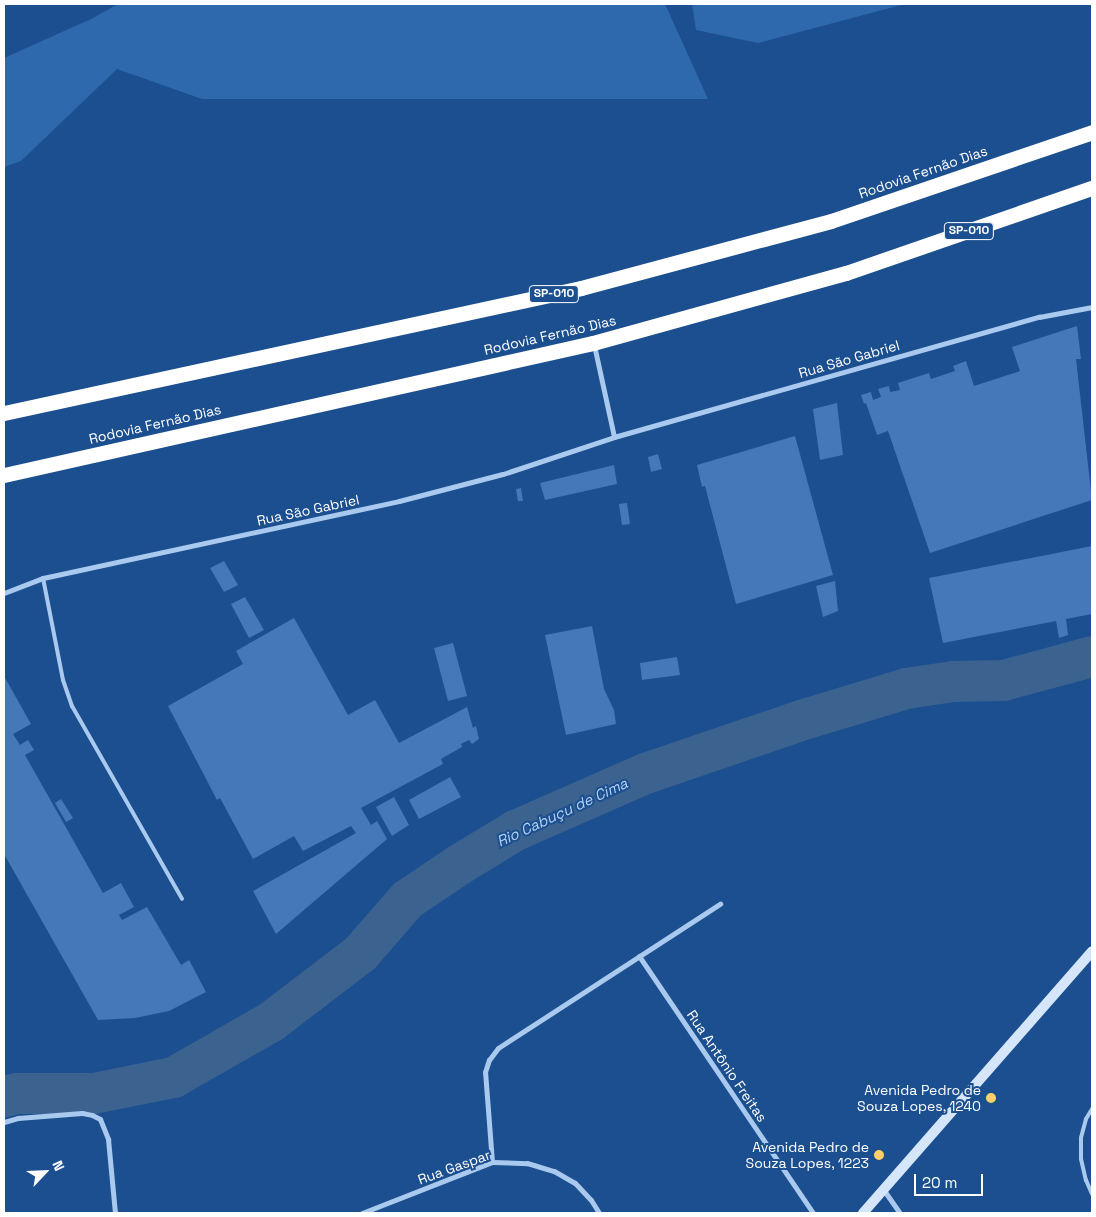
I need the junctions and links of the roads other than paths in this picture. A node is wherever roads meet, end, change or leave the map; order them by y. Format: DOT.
graph roads {
  1 [pos="1092,132"];
  2 [pos="1092,188"];
  3 [pos="1092,307"];
  4 [pos="594,343"];
  5 [pos="4,413"];
  6 [pos="614,438"];
  7 [pos="4,475"];
  8 [pos="43,578"];
  9 [pos="4,593"];
  10 [pos="182,899"];
  11 [pos="720,904"];
  12 [pos="1092,951"];
  13 [pos="639,956"];
  14 [pos="1092,1109"];
  15 [pos="4,1122"];
  16 [pos="492,1162"];
  17 [pos="883,1189"];
  18 [pos="1092,1194"];
  19 [pos="115,1213"];
  20 [pos="362,1213"];
  21 [pos="599,1213"];
  22 [pos="813,1213"];
  23 [pos="863,1213"];
  24 [pos="900,1213"];
  1 -- 5 [label="highway, Rodovia Fernão Dias / SP-010"];
  2 -- 4 [label="highway, Rodovia Fernão Dias / SP-010"];
  3 -- 6 [label="street, Rua São Gabriel"];
  4 -- 6 [label="street"];
  4 -- 7 [label="highway, Rodovia Fernão Dias / SP-010"];
  6 -- 8 [label="street, Rua São Gabriel"];
  8 -- 9 [label="street, Rua São Gabriel"];
  8 -- 10 [label="lane"];
  11 -- 13 [label="street"];
  12 -- 17 [label="main road"];
  13 -- 16 [label="street"];
  13 -- 22 [label="street, Rua Antônio Freitas"];
  14 -- 18 [label="lane"];
  15 -- 19 [label="street"];
  16 -- 20 [label="street, Rua Gaspar"];
  16 -- 21 [label="street, Rua Gaspar"];
  17 -- 23 [label="main road"];
  17 -- 24 [label="street"];
}
